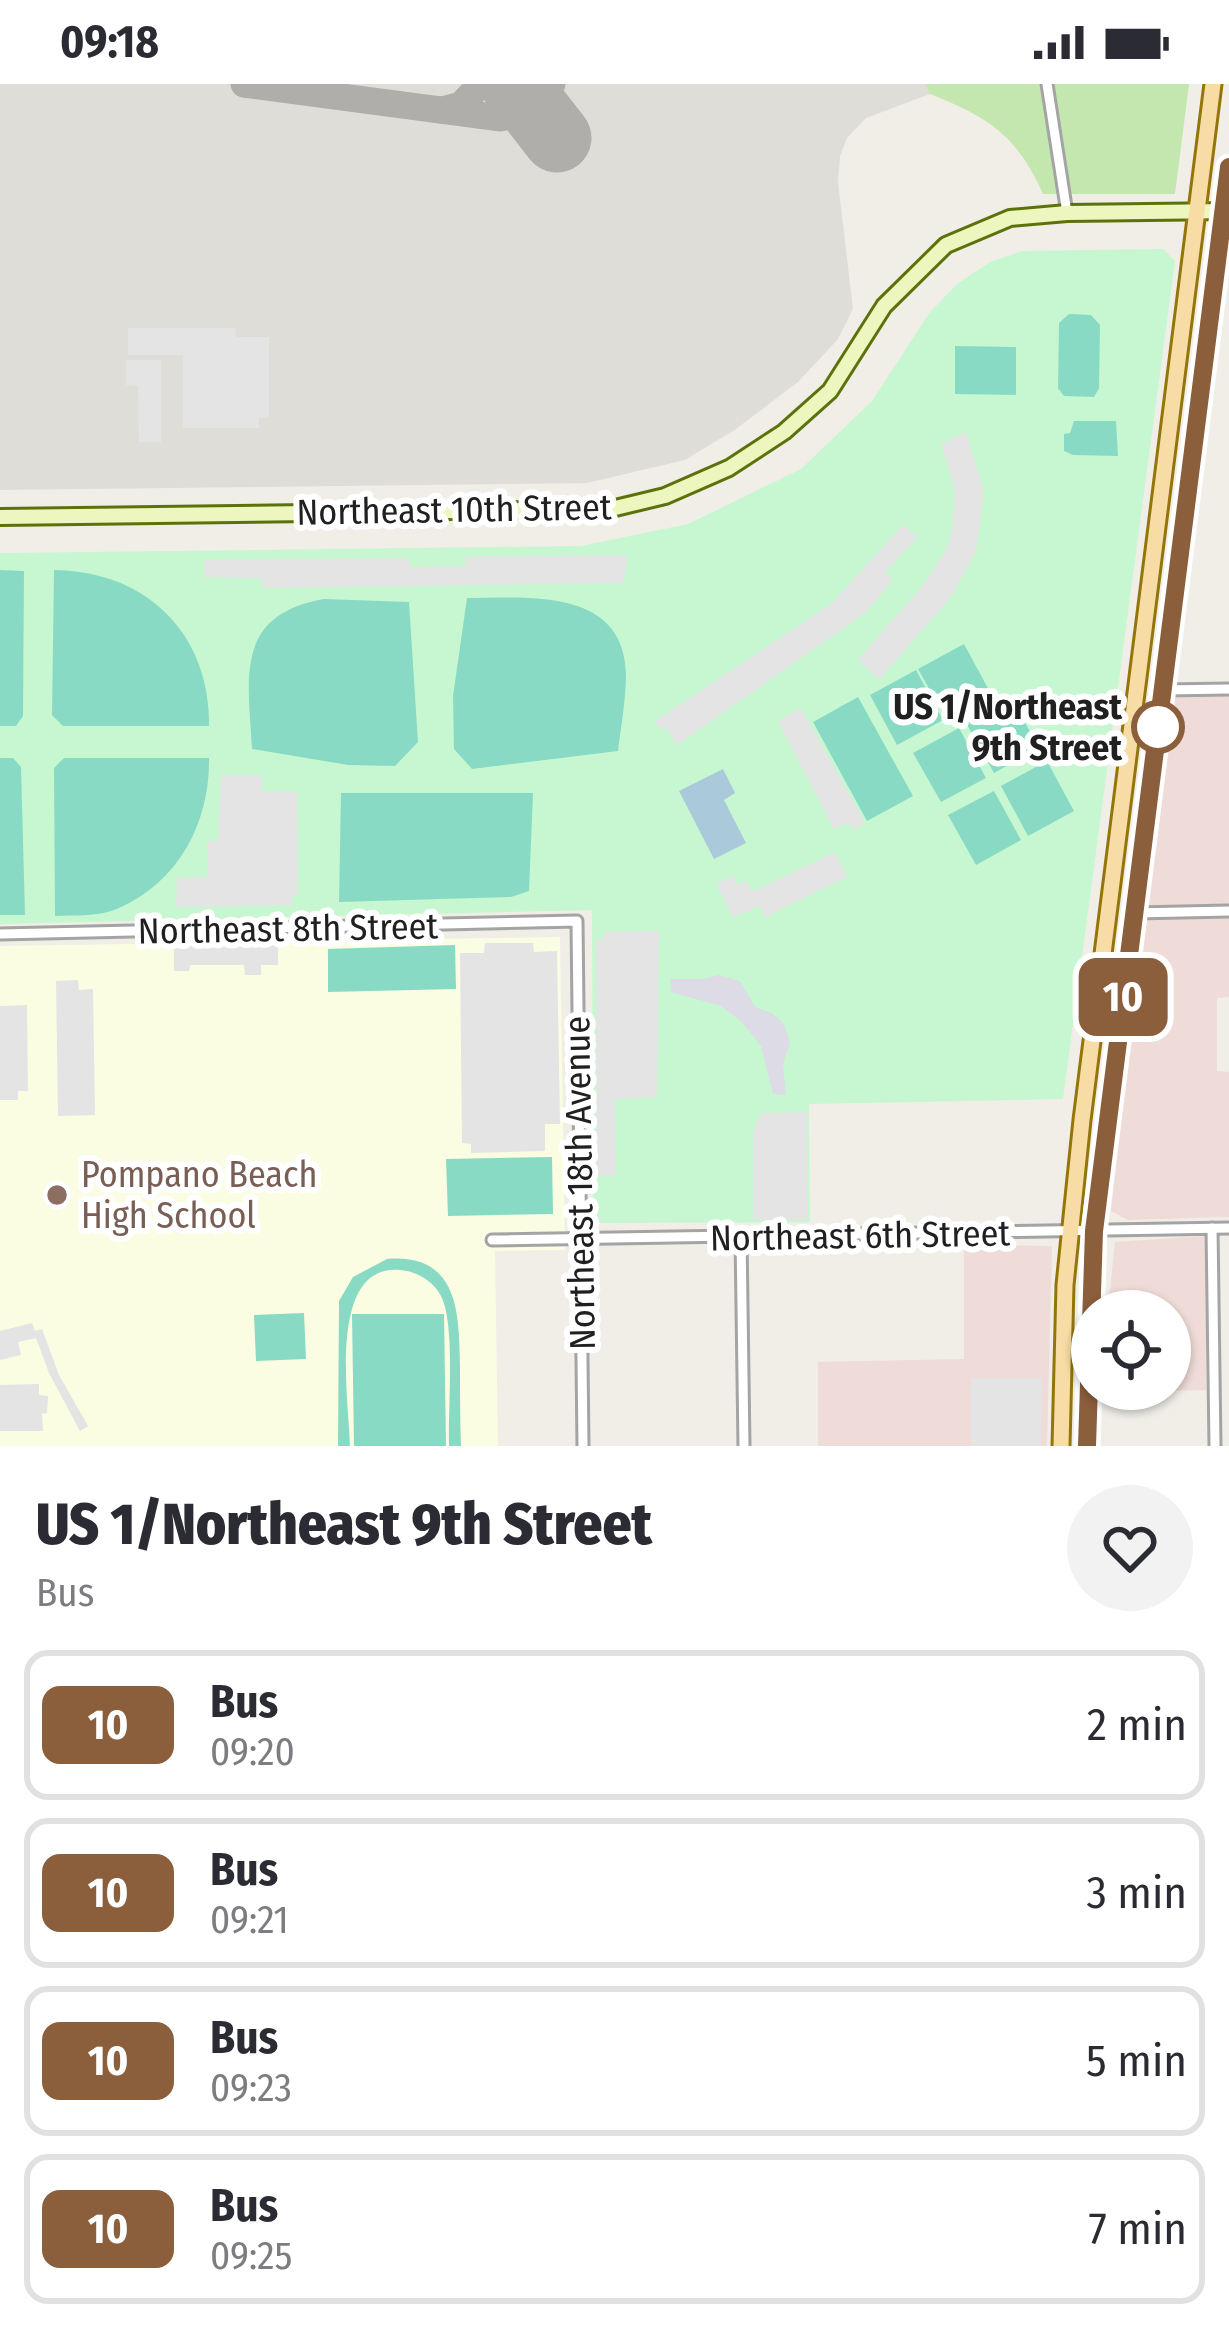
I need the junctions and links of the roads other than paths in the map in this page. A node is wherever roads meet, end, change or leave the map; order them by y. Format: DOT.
graph roads {
  1 [pos="1047,84"];
  2 [pos="1213,84"];
  3 [pos="1229,167"];
  4 [pos="1226,211"];
  5 [pos="1197,212"];
  6 [pos="1067,213"];
  7 [pos="0,517"];
  8 [pos="1142,647"];
  9 [pos="1229,689"];
  10 [pos="1162,690"];
  11 [pos="1130,740"];
  12 [pos="1151,778"];
  13 [pos="1229,911"];
  14 [pos="1134,913"];
  15 [pos="577,921"];
  16 [pos="0,934"];
  17 [pos="1212,1228"];
  18 [pos="1229,1228"];
  19 [pos="1094,1231"];
  20 [pos="1070,1232"];
  21 [pos="741,1236"];
  22 [pos="578,1239"];
  23 [pos="492,1240"];
  24 [pos="583,1446"];
  25 [pos="744,1446"];
  26 [pos="1061,1446"];
  27 [pos="1087,1446"];
  28 [pos="1215,1446"];
  1 -- 6 [label="street"];
  2 -- 5 [label="main road"];
  3 -- 4 [label="main road"];
  4 -- 5 [label="street, Northeast 10th Street"];
  4 -- 10 [label="main road"];
  5 -- 6 [label="street, Northeast 10th Street"];
  5 -- 8 [label="main road"];
  6 -- 7 [label="street, Northeast 10th Street"];
  8 -- 10 [label="main road"];
  8 -- 11 [label="main road"];
  9 -- 10 [label="street"];
  10 -- 12 [label="main road"];
  11 -- 12 [label="main road"];
  11 -- 20 [label="main road"];
  12 -- 14 [label="main road"];
  13 -- 14 [label="street"];
  14 -- 19 [label="main road"];
  15 -- 16 [label="street, Northeast 8th Street"];
  15 -- 22 [label="street, Northeast 18th Avenue"];
  17 -- 18 [label="street, Northeast 6th Street"];
  17 -- 19 [label="street, Northeast 6th Street"];
  17 -- 28 [label="street"];
  19 -- 20 [label="street, Northeast 6th Street"];
  19 -- 27 [label="main road"];
  20 -- 21 [label="street, Northeast 6th Street"];
  20 -- 26 [label="main road"];
  21 -- 22 [label="street, Northeast 6th Street"];
  21 -- 25 [label="street"];
  22 -- 23 [label="street, Northeast 6th Street"];
  22 -- 24 [label="street, Northeast 18th Avenue"];
}
